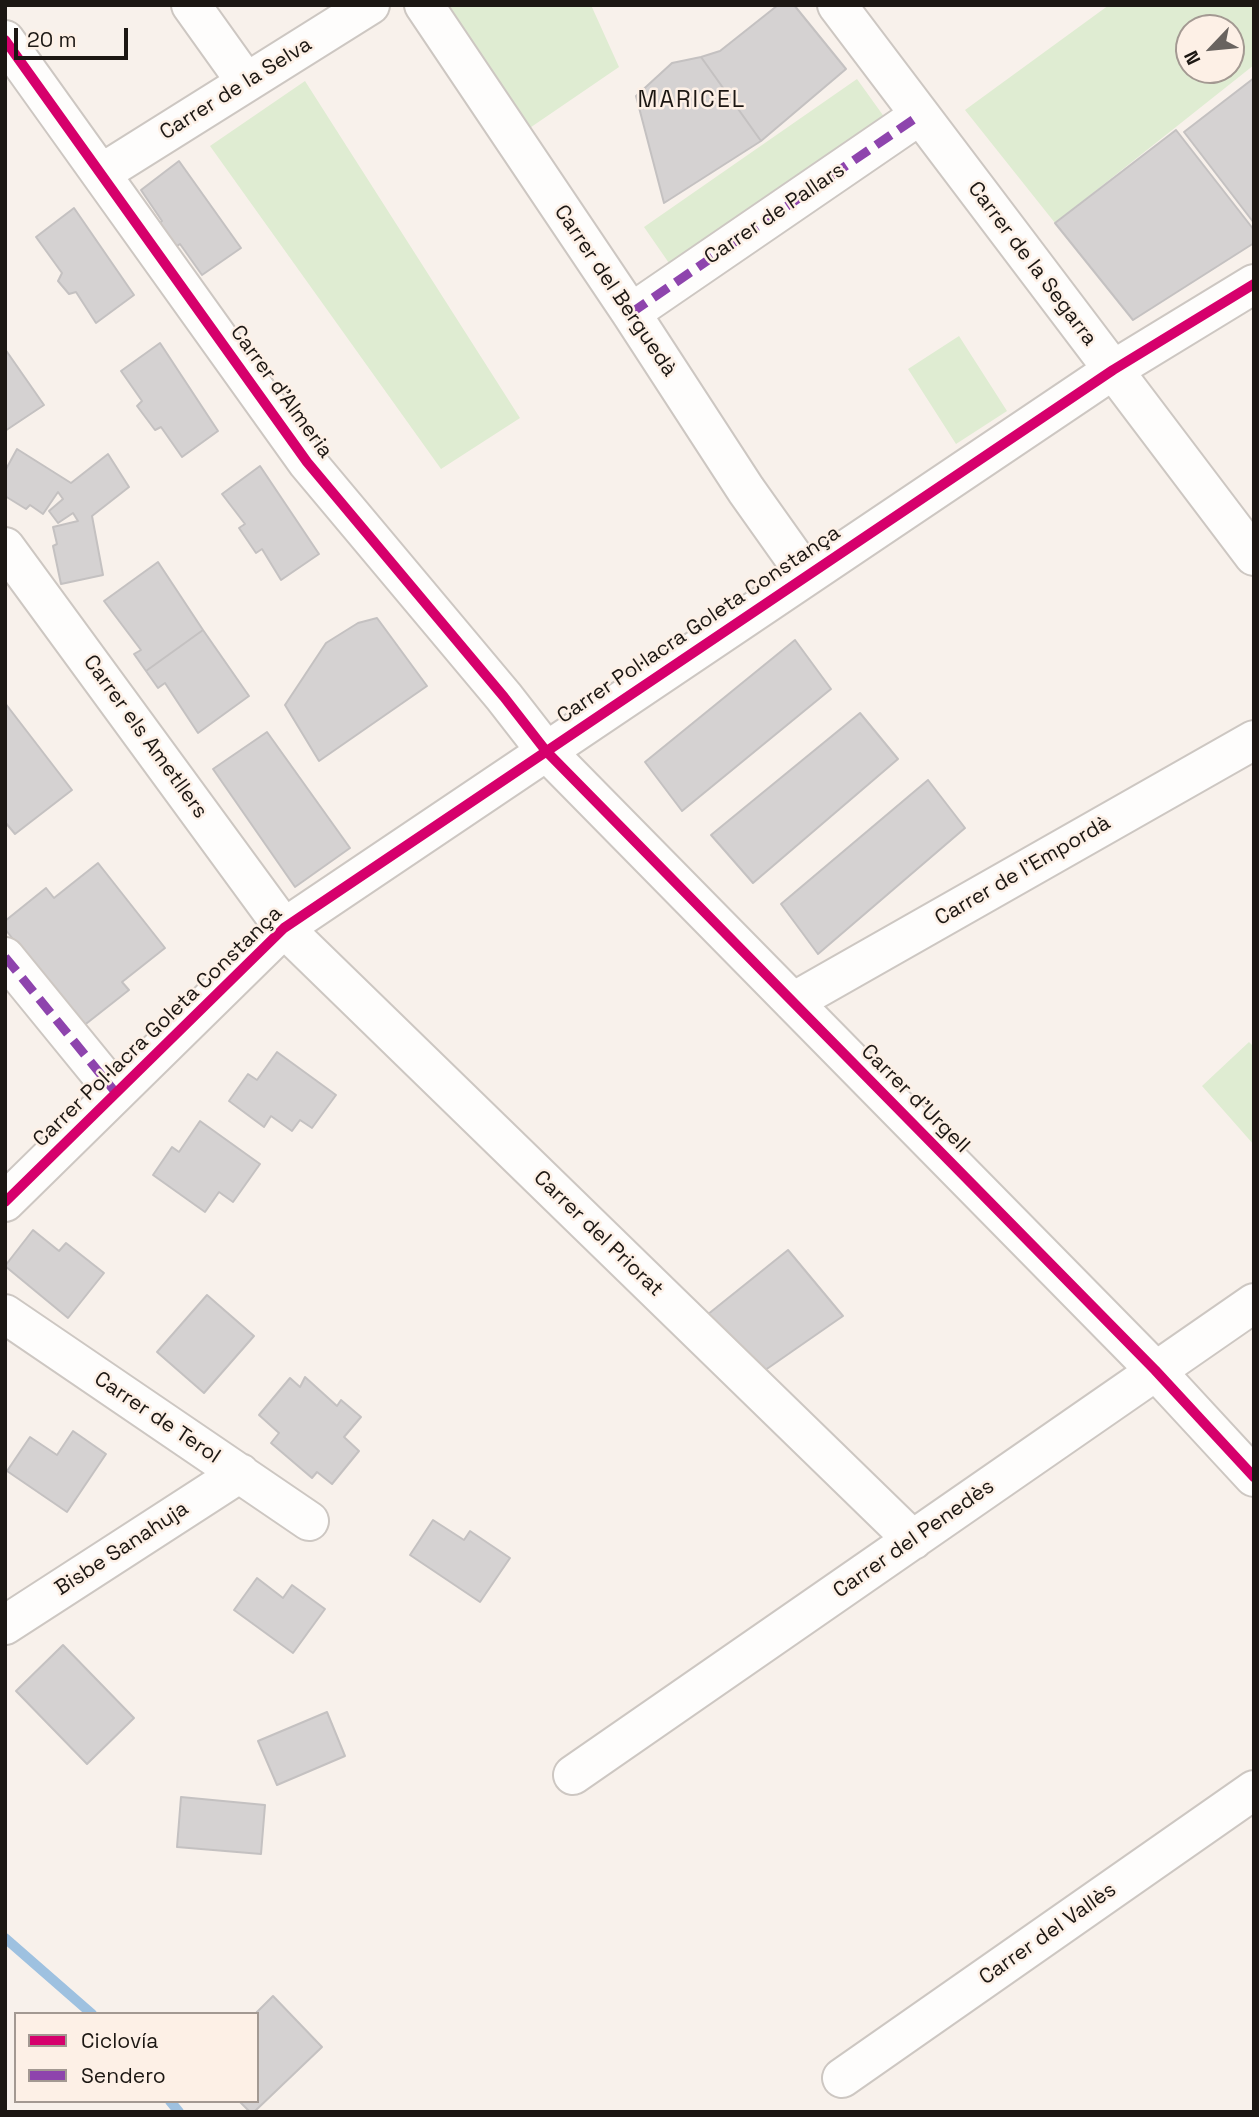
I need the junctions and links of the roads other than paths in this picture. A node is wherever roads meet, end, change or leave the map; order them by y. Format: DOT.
graph roads {
  1 [pos="191,5"];
  2 [pos="370,5"];
  3 [pos="424,5"];
  4 [pos="837,5"];
  5 [pos="5,40"];
  6 [pos="246,82"];
  7 [pos="920,115"];
  8 [pos="102,173"];
  9 [pos="1254,284"];
  10 [pos="631,313"];
  11 [pos="1113,370"];
  12 [pos="5,547"];
  13 [pos="1254,556"];
  14 [pos="807,576"];
  15 [pos="1254,740"];
  16 [pos="546,751"];
  17 [pos="284,928"];
  18 [pos="5,957"];
  19 [pos="793,1002"];
  20 [pos="116,1093"];
  21 [pos="5,1202"];
  22 [pos="1254,1303"];
  23 [pos="5,1314"];
  24 [pos="1155,1370"];
  25 [pos="240,1474"];
  26 [pos="1254,1476"];
  27 [pos="309,1521"];
  28 [pos="913,1541"];
  29 [pos="5,1625"];
  30 [pos="573,1775"];
  31 [pos="1254,1790"];
  32 [pos="842,2078"];
  1 -- 6 [label="street"];
  2 -- 6 [label="street, Carrer de la Selva"];
  3 -- 10 [label="street, Carrer del Berguedà"];
  4 -- 7 [label="street, Carrer de la Segarra"];
  5 -- 8 [label="street, Carrer d'Almeria"];
  6 -- 8 [label="street, Carrer de la Selva"];
  7 -- 10 [label="street, Carrer de Pallars"];
  7 -- 11 [label="street, Carrer de la Segarra"];
  8 -- 16 [label="street, Carrer d'Almeria"];
  9 -- 11 [label="street, Carrer Pol·lacra Goleta Constança"];
  10 -- 14 [label="street, Carrer del Berguedà"];
  11 -- 13 [label="street, Carrer de la Segarra"];
  11 -- 14 [label="street, Carrer Pol·lacra Goleta Constança"];
  12 -- 17 [label="street, Carrer els Ametllers"];
  14 -- 16 [label="street, Carrer Pol·lacra Goleta Constança"];
  15 -- 19 [label="street, Carrer de l'Empordà"];
  16 -- 17 [label="street, Carrer Pol·lacra Goleta Constança"];
  16 -- 19 [label="street, Carrer d'Urgell"];
  17 -- 20 [label="street, Carrer Pol·lacra Goleta Constança"];
  17 -- 28 [label="street, Carrer del Priorat"];
  18 -- 20 [label="street"];
  19 -- 24 [label="street, Carrer d'Urgell"];
  20 -- 21 [label="street, Carrer Pol·lacra Goleta Constança"];
  22 -- 24 [label="street, Carrer del Penedès"];
  23 -- 25 [label="street, Carrer de Terol"];
  24 -- 26 [label="street, Carrer d'Urgell"];
  24 -- 28 [label="street, Carrer del Penedès"];
  25 -- 27 [label="street, Carrer de Terol"];
  25 -- 29 [label="street, Bisbe Sanahuja"];
  28 -- 30 [label="street, Carrer del Penedès"];
  31 -- 32 [label="street, Carrer del Vallès"];
}
